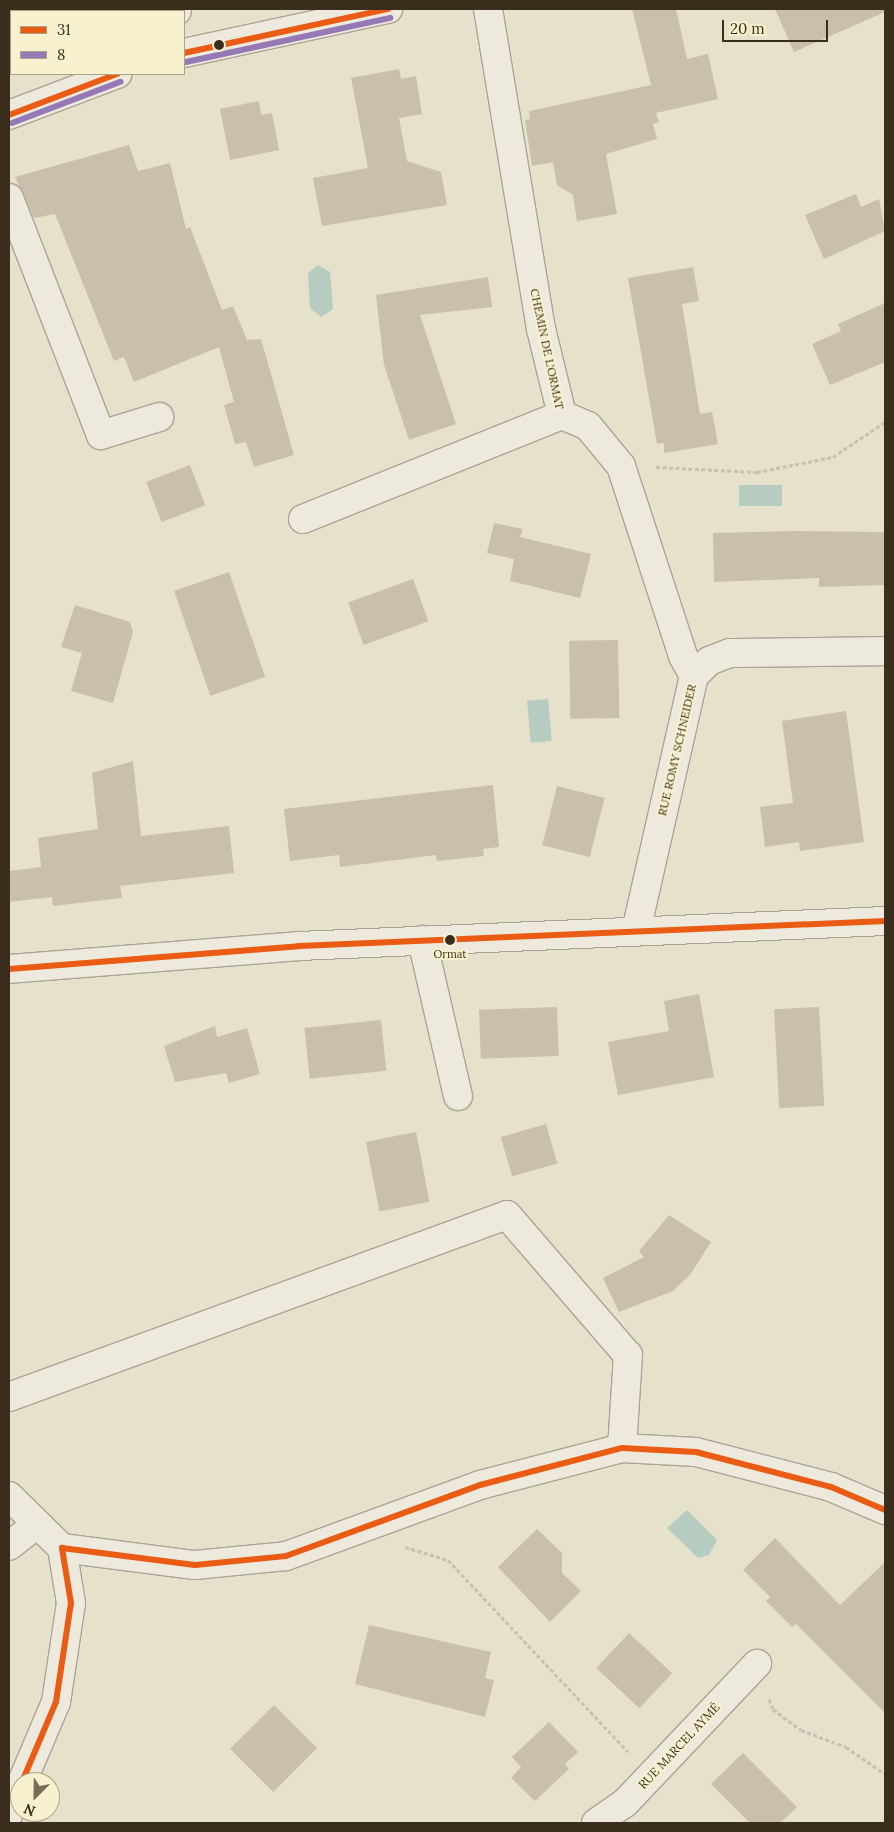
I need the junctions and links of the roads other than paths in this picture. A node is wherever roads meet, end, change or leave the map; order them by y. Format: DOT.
graph roads {
  1 [pos="388,9"];
  2 [pos="488,9"];
  3 [pos="186,46"];
  4 [pos="114,75"];
  5 [pos="9,114"];
  6 [pos="9,198"];
  7 [pos="562,415"];
  8 [pos="159,418"];
  9 [pos="303,519"];
  10 [pos="885,651"];
  11 [pos="694,676"];
  12 [pos="885,921"];
  13 [pos="636,931"];
  14 [pos="422,940"];
  15 [pos="9,969"];
  16 [pos="458,1096"];
  17 [pos="9,1397"];
  18 [pos="622,1448"];
  19 [pos="9,1496"];
  20 [pos="885,1510"];
  21 [pos="37,1524"];
  22 [pos="9,1546"];
  23 [pos="62,1548"];
  24 [pos="756,1664"];
  25 [pos="26,1772"];
  26 [pos="596,1823"];
  1 -- 3 [label="street"];
  2 -- 7 [label="street, CHEMIN DE L'ORMAT"];
  4 -- 5 [label="street"];
  6 -- 8 [label="street"];
  7 -- 9 [label="street, CHEMIN DE L'ORMAT"];
  7 -- 11 [label="street"];
  10 -- 11 [label="street, RUE ROMY SCHNEIDER"];
  11 -- 13 [label="street, RUE ROMY SCHNEIDER"];
  12 -- 13 [label="street"];
  13 -- 14 [label="street"];
  14 -- 15 [label="street"];
  14 -- 16 [label="street"];
  17 -- 18 [label="street"];
  18 -- 20 [label="street"];
  18 -- 23 [label="street"];
  19 -- 21 [label="street"];
  21 -- 22 [label="street"];
  21 -- 23 [label="street"];
  23 -- 25 [label="street"];
  24 -- 26 [label="street, RUE MARCEL AYMÉ"];
}
